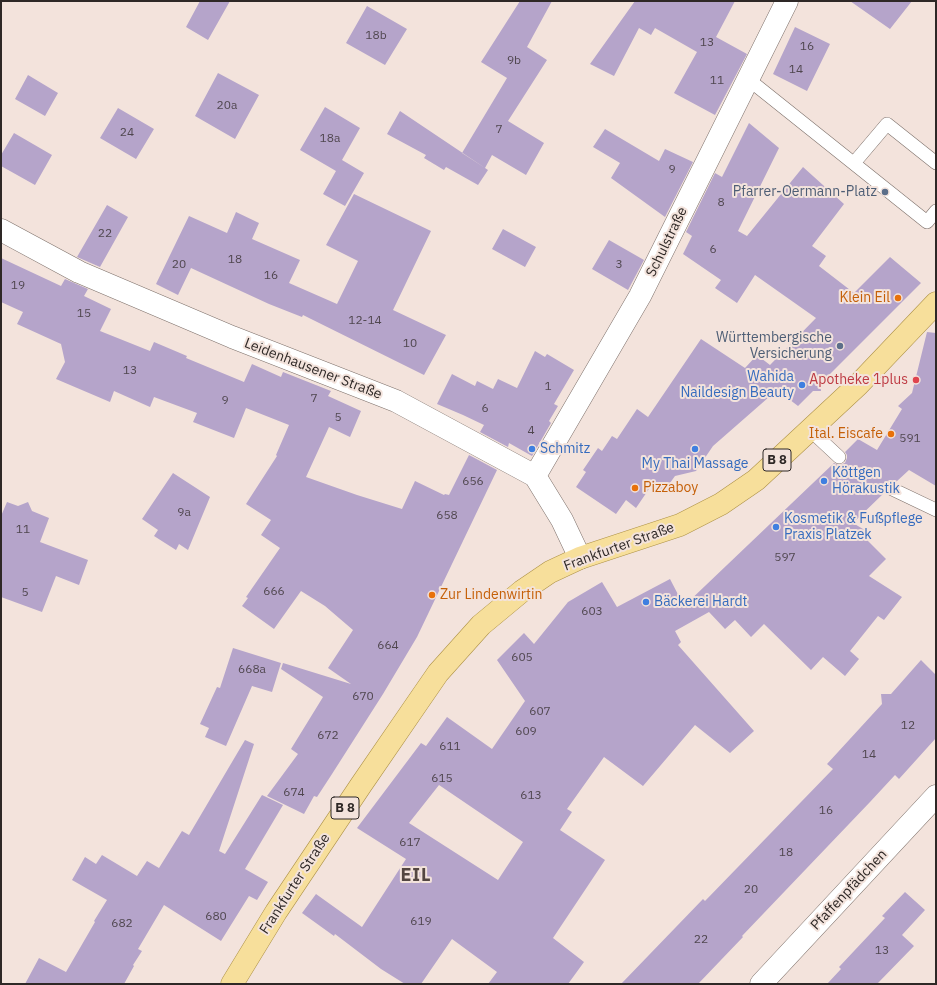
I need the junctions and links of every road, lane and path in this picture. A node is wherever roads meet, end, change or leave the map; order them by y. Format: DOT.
graph roads {
  1 [pos="787,1"];
  2 [pos="748,79"];
  3 [pos="854,163"];
  4 [pos="936,164"];
  5 [pos="936,211"];
  6 [pos="1,230"];
  7 [pos="936,303"];
  8 [pos="810,430"];
  9 [pos="840,457"];
  10 [pos="535,476"];
  11 [pos="890,488"];
  12 [pos="936,510"];
  13 [pos="580,558"];
  14 [pos="933,804"];
  15 [pos="232,984"];
  16 [pos="761,984"];
  1 -- 2 [label="street, Schulstraße"];
  2 -- 3 [label="lane"];
  2 -- 10 [label="street, Schulstraße"];
  3 -- 4 [label="lane"];
  3 -- 5 [label="lane"];
  6 -- 10 [label="street, Leidenhausener Straße"];
  7 -- 8 [label="main road, Frankfurter Straße / B 8"];
  8 -- 9 [label="lane"];
  8 -- 13 [label="main road, Frankfurter Straße / B 8"];
  10 -- 13 [label="street"];
  11 -- 12 [label="lane"];
  13 -- 15 [label="main road, Frankfurter Straße / B 8"];
  14 -- 16 [label="street, Pfaffenpfädchen"];
}
